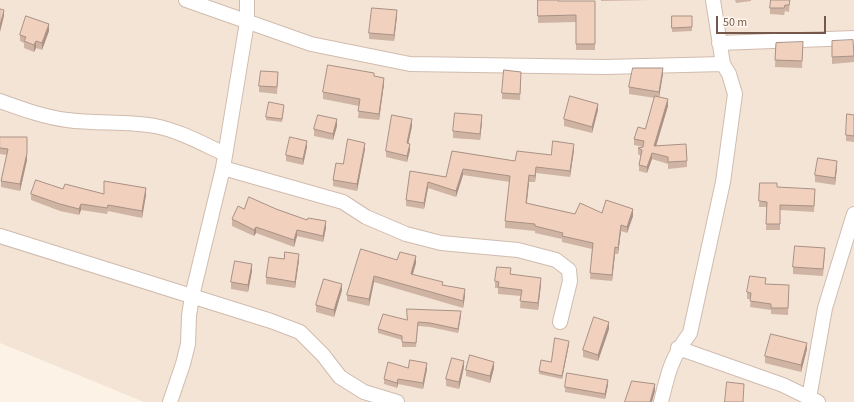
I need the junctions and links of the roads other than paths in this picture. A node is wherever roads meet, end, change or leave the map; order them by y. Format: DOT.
graph roads {
  1 [pos="186,0"];
  2 [pos="248,0"];
  3 [pos="712,0"];
  4 [pos="247,22"];
  5 [pos="854,38"];
  6 [pos="719,43"];
  7 [pos="723,64"];
  8 [pos="0,101"];
  9 [pos="225,154"];
  10 [pos="223,168"];
  11 [pos="854,214"];
  12 [pos="0,236"];
  13 [pos="192,296"];
  14 [pos="560,322"];
  15 [pos="678,348"];
  16 [pos="814,400"];
  17 [pos="170,402"];
  18 [pos="397,402"];
  19 [pos="661,402"];
  1 -- 4 [label="street"];
  2 -- 4 [label="street"];
  3 -- 6 [label="street"];
  4 -- 7 [label="street"];
  4 -- 9 [label="street"];
  5 -- 6 [label="street"];
  6 -- 7 [label="street"];
  7 -- 15 [label="street"];
  8 -- 9 [label="street"];
  9 -- 10 [label="street"];
  10 -- 13 [label="street"];
  10 -- 14 [label="street"];
  11 -- 16 [label="street"];
  12 -- 13 [label="street"];
  13 -- 17 [label="street"];
  13 -- 18 [label="street"];
  15 -- 16 [label="street"];
  15 -- 19 [label="street"];
}
